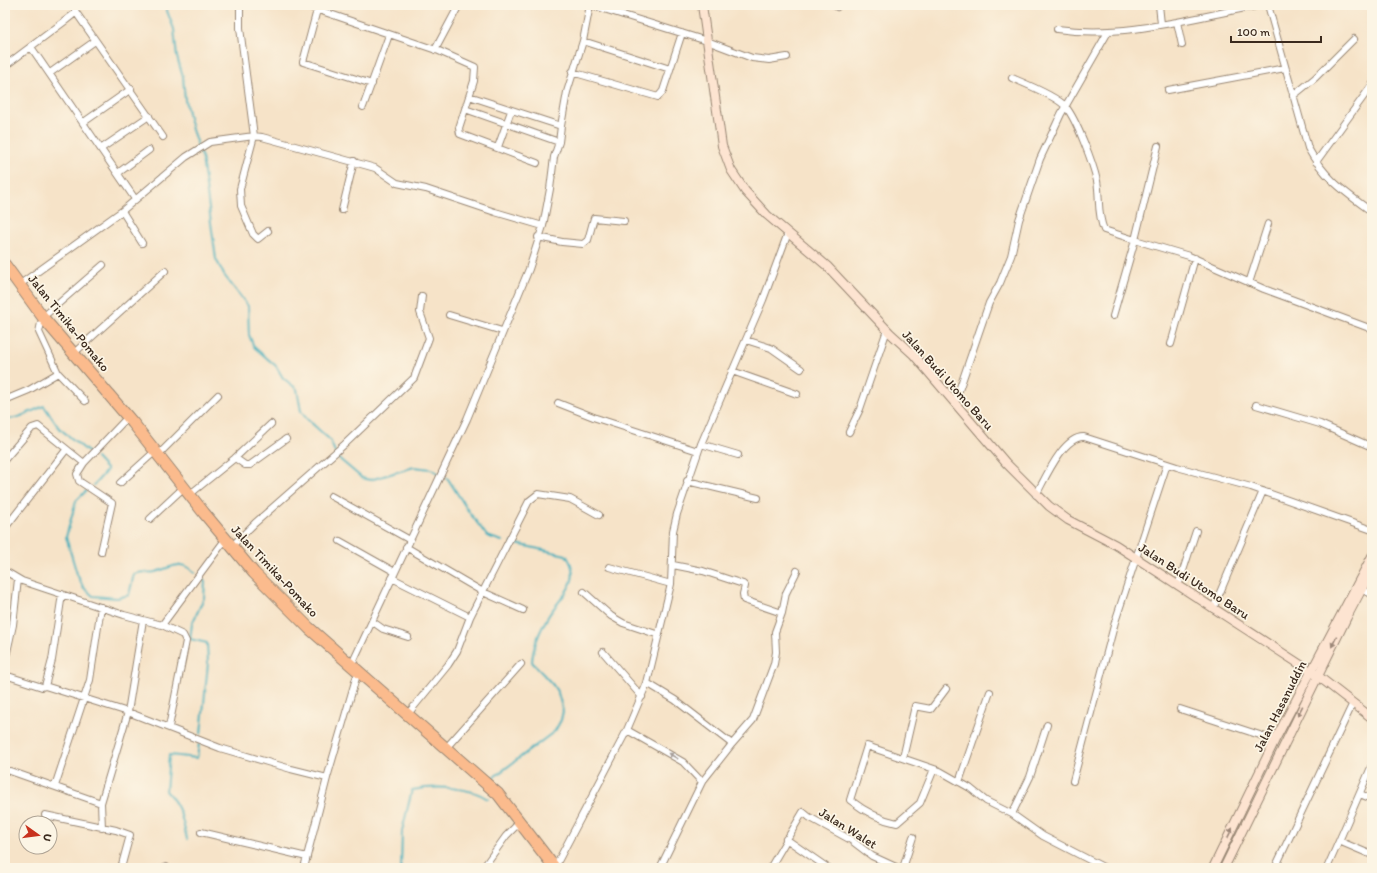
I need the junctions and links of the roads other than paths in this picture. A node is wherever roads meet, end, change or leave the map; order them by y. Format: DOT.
graph roads {
  1 [pos="240,5"];
  2 [pos="304,5"];
  3 [pos="459,5"];
  4 [pos="590,5"];
  5 [pos="702,5"];
  6 [pos="1159,5"];
  7 [pos="1261,5"];
  8 [pos="1268,5"];
  9 [pos="77,7"];
  10 [pos="317,10"];
  11 [pos="1177,22"];
  12 [pos="1161,24"];
  13 [pos="1057,28"];
  14 [pos="1108,32"];
  15 [pos="682,34"];
  16 [pos="389,35"];
  17 [pos="1354,39"];
  18 [pos="95,41"];
  19 [pos="583,41"];
  20 [pos="707,41"];
  21 [pos="1182,45"];
  22 [pos="31,47"];
  23 [pos="436,50"];
  24 [pos="786,57"];
  25 [pos="5,66"];
  26 [pos="1285,68"];
  27 [pos="670,69"];
  28 [pos="572,72"];
  29 [pos="50,73"];
  30 [pos="1012,78"];
  31 [pos="372,84"];
  32 [pos="1372,85"];
  33 [pos="131,89"];
  34 [pos="1168,90"];
  35 [pos="469,96"];
  36 [pos="1293,96"];
  37 [pos="363,107"];
  38 [pos="1066,107"];
  39 [pos="465,110"];
  40 [pos="511,111"];
  41 [pos="149,116"];
  42 [pos="84,122"];
  43 [pos="506,124"];
  44 [pos="561,126"];
  45 [pos="254,136"];
  46 [pos="163,137"];
  47 [pos="559,142"];
  48 [pos="1158,146"];
  49 [pos="498,147"];
  50 [pos="102,148"];
  51 [pos="149,150"];
  52 [pos="354,162"];
  53 [pos="1316,162"];
  54 [pos="537,163"];
  55 [pos="118,173"];
  56 [pos="135,199"];
  57 [pos="1372,203"];
  58 [pos="342,210"];
  59 [pos="1370,210"];
  60 [pos="122,211"];
  61 [pos="624,221"];
  62 [pos="1268,224"];
  63 [pos="543,226"];
  64 [pos="268,231"];
  65 [pos="788,233"];
  66 [pos="538,237"];
  67 [pos="1135,240"];
  68 [pos="142,244"];
  69 [pos="1195,258"];
  70 [pos="5,265"];
  71 [pos="103,265"];
  72 [pos="165,271"];
  73 [pos="6,276"];
  74 [pos="1249,283"];
  75 [pos="19,285"];
  76 [pos="422,296"];
  77 [pos="450,315"];
  78 [pos="1113,316"];
  79 [pos="42,320"];
  80 [pos="1372,329"];
  81 [pos="887,330"];
  82 [pos="502,331"];
  83 [pos="746,340"];
  84 [pos="1171,344"];
  85 [pos="74,353"];
  86 [pos="801,369"];
  87 [pos="732,371"];
  88 [pos="58,373"];
  89 [pos="797,394"];
  90 [pos="218,395"];
  91 [pos="5,400"];
  92 [pos="85,401"];
  93 [pos="955,402"];
  94 [pos="558,403"];
  95 [pos="1256,405"];
  96 [pos="124,420"];
  97 [pos="271,424"];
  98 [pos="850,432"];
  99 [pos="286,439"];
  100 [pos="701,444"];
  101 [pos="1372,447"];
  102 [pos="66,450"];
  103 [pos="698,451"];
  104 [pos="155,454"];
  105 [pos="738,455"];
  106 [pos="235,458"];
  107 [pos="5,459"];
  108 [pos="84,463"];
  109 [pos="1167,464"];
  110 [pos="687,481"];
  111 [pos="120,483"];
  112 [pos="1264,491"];
  113 [pos="184,493"];
  114 [pos="1036,495"];
  115 [pos="331,496"];
  116 [pos="758,498"];
  117 [pos="599,515"];
  118 [pos="150,519"];
  119 [pos="5,528"];
  120 [pos="1372,530"];
  121 [pos="1196,531"];
  122 [pos="410,540"];
  123 [pos="340,541"];
  124 [pos="227,546"];
  125 [pos="406,547"];
  126 [pos="101,552"];
  127 [pos="1372,556"];
  128 [pos="1135,558"];
  129 [pos="673,565"];
  130 [pos="610,567"];
  131 [pos="1370,568"];
  132 [pos="5,571"];
  133 [pos="797,571"];
  134 [pos="394,575"];
  135 [pos="18,579"];
  136 [pos="671,584"];
  137 [pos="1178,586"];
  138 [pos="1362,590"];
  139 [pos="483,592"];
  140 [pos="584,592"];
  141 [pos="62,594"];
  142 [pos="1372,594"];
  143 [pos="101,607"];
  144 [pos="1212,609"];
  145 [pos="523,610"];
  146 [pos="782,613"];
  147 [pos="470,617"];
  148 [pos="143,620"];
  149 [pos="372,622"];
  150 [pos="162,625"];
  151 [pos="659,635"];
  152 [pos="408,637"];
  153 [pos="603,652"];
  154 [pos="5,661"];
  155 [pos="521,664"];
  156 [pos="351,666"];
  157 [pos="1310,671"];
  158 [pos="5,674"];
  159 [pos="1318,676"];
  160 [pos="356,678"];
  161 [pos="647,684"];
  162 [pos="45,686"];
  163 [pos="946,689"];
  164 [pos="990,692"];
  165 [pos="85,697"];
  166 [pos="642,697"];
  167 [pos="1353,703"];
  168 [pos="1180,709"];
  169 [pos="128,712"];
  170 [pos="407,715"];
  171 [pos="1372,718"];
  172 [pos="1047,725"];
  173 [pos="169,727"];
  174 [pos="627,730"];
  175 [pos="1275,740"];
  176 [pos="732,744"];
  177 [pos="446,748"];
  178 [pos="903,758"];
  179 [pos="1372,765"];
  180 [pos="934,769"];
  181 [pos="10,771"];
  182 [pos="327,778"];
  183 [pos="1073,781"];
  184 [pos="702,782"];
  185 [pos="959,782"];
  186 [pos="56,786"];
  187 [pos="1360,794"];
  188 [pos="1372,799"];
  189 [pos="101,803"];
  190 [pos="1012,814"];
  191 [pos="58,818"];
  192 [pos="516,826"];
  193 [pos="102,828"];
  194 [pos="201,832"];
  195 [pos="913,837"];
  196 [pos="786,839"];
  197 [pos="1339,841"];
  198 [pos="1372,855"];
  199 [pos="307,857"];
  200 [pos="120,868"];
  201 [pos="304,868"];
  202 [pos="483,868"];
  203 [pos="553,868"];
  204 [pos="660,868"];
  205 [pos="770,868"];
  206 [pos="828,868"];
  207 [pos="898,868"];
  208 [pos="903,868"];
  209 [pos="1105,868"];
  210 [pos="1213,868"];
  211 [pos="1224,868"];
  212 [pos="1275,868"];
  213 [pos="1327,868"];
  1 -- 45 [label="street"];
  2 -- 10 [label="street"];
  3 -- 23 [label="street"];
  4 -- 15 [label="street"];
  4 -- 19 [label="street"];
  5 -- 20 [label="street, Jalan Budi Utomo Baru"];
  6 -- 12 [label="street"];
  7 -- 11 [label="street"];
  8 -- 26 [label="street"];
  9 -- 18 [label="street"];
  9 -- 22 [label="street"];
  10 -- 16 [label="street"];
  10 -- 31 [label="street"];
  11 -- 12 [label="street"];
  11 -- 21 [label="street"];
  12 -- 14 [label="street"];
  13 -- 14 [label="street"];
  14 -- 38 [label="street"];
  15 -- 20 [label="street"];
  15 -- 27 [label="street"];
  16 -- 23 [label="street"];
  16 -- 31 [label="street"];
  17 -- 36 [label="street"];
  18 -- 29 [label="street"];
  18 -- 33 [label="street"];
  19 -- 27 [label="street"];
  19 -- 28 [label="street"];
  20 -- 24 [label="street"];
  20 -- 65 [label="street, Jalan Budi Utomo Baru"];
  22 -- 25 [label="street"];
  22 -- 29 [label="street"];
  23 -- 35 [label="street"];
  26 -- 34 [label="street"];
  26 -- 36 [label="street"];
  27 -- 28 [label="street"];
  28 -- 44 [label="street"];
  29 -- 42 [label="street"];
  30 -- 38 [label="street"];
  31 -- 37 [label="street"];
  32 -- 53 [label="street"];
  33 -- 41 [label="street"];
  33 -- 42 [label="street"];
  35 -- 39 [label="street"];
  35 -- 40 [label="street"];
  36 -- 53 [label="street"];
  38 -- 67 [label="street"];
  38 -- 93 [label="street"];
  39 -- 43 [label="street"];
  39 -- 49 [label="street"];
  40 -- 43 [label="street"];
  40 -- 44 [label="street"];
  41 -- 46 [label="street"];
  41 -- 50 [label="street"];
  42 -- 50 [label="street"];
  43 -- 47 [label="street"];
  43 -- 49 [label="street"];
  44 -- 47 [label="street"];
  45 -- 52 [label="street"];
  45 -- 56 [label="street"];
  45 -- 64 [label="street"];
  47 -- 63 [label="street"];
  48 -- 67 [label="street"];
  49 -- 54 [label="street"];
  50 -- 55 [label="street"];
  51 -- 55 [label="street"];
  52 -- 58 [label="street"];
  52 -- 63 [label="street"];
  53 -- 59 [label="street"];
  55 -- 56 [label="street"];
  56 -- 60 [label="street"];
  57 -- 59 [label="street"];
  60 -- 68 [label="street"];
  60 -- 75 [label="street"];
  61 -- 66 [label="street"];
  62 -- 74 [label="street"];
  63 -- 66 [label="street"];
  65 -- 81 [label="street, Jalan Budi Utomo Baru"];
  65 -- 83 [label="street"];
  66 -- 82 [label="street"];
  67 -- 69 [label="street"];
  67 -- 78 [label="street"];
  69 -- 74 [label="street"];
  69 -- 84 [label="street"];
  70 -- 75 [label="highway, Jalan Timika-Pomako"];
  71 -- 79 [label="street"];
  72 -- 85 [label="street"];
  73 -- 79 [label="highway, Jalan Timika-Pomako"];
  74 -- 80 [label="street"];
  75 -- 79 [label="highway, Jalan Timika-Pomako"];
  76 -- 124 [label="street"];
  77 -- 82 [label="street"];
  79 -- 85 [label="highway, Jalan Timika-Pomako"];
  79 -- 88 [label="street"];
  79 -- 96 [label="highway, Jalan Timika-Pomako"];
  81 -- 93 [label="street, Jalan Budi Utomo Baru"];
  81 -- 98 [label="street"];
  82 -- 122 [label="street"];
  83 -- 86 [label="street"];
  83 -- 87 [label="street"];
  85 -- 104 [label="highway, Jalan Timika-Pomako"];
  87 -- 89 [label="street"];
  87 -- 100 [label="street"];
  88 -- 91 [label="street"];
  88 -- 92 [label="street"];
  90 -- 104 [label="street"];
  93 -- 114 [label="street, Jalan Budi Utomo Baru"];
  94 -- 103 [label="street"];
  95 -- 101 [label="street"];
  96 -- 104 [label="highway, Jalan Timika-Pomako"];
  96 -- 108 [label="street"];
  97 -- 106 [label="street"];
  99 -- 106 [label="street"];
  100 -- 103 [label="street"];
  100 -- 105 [label="street"];
  102 -- 107 [label="street"];
  102 -- 108 [label="street"];
  102 -- 119 [label="street"];
  103 -- 110 [label="street"];
  104 -- 111 [label="street"];
  104 -- 113 [label="highway, Jalan Timika-Pomako"];
  106 -- 113 [label="street"];
  108 -- 126 [label="street"];
  109 -- 112 [label="street"];
  109 -- 114 [label="street"];
  109 -- 128 [label="street"];
  110 -- 116 [label="street"];
  110 -- 129 [label="street"];
  112 -- 120 [label="street"];
  112 -- 144 [label="street"];
  113 -- 118 [label="street"];
  113 -- 124 [label="highway, Jalan Timika-Pomako"];
  114 -- 128 [label="street, Jalan Budi Utomo Baru"];
  115 -- 122 [label="street"];
  117 -- 139 [label="street"];
  121 -- 137 [label="street"];
  122 -- 125 [label="street"];
  123 -- 134 [label="street"];
  124 -- 150 [label="street"];
  124 -- 156 [label="highway, Jalan Timika-Pomako"];
  124 -- 160 [label="highway, Jalan Timika-Pomako"];
  125 -- 134 [label="street"];
  125 -- 139 [label="street"];
  127 -- 131 [label="street, Jalan Hasanuddin"];
  128 -- 137 [label="street, Jalan Budi Utomo Baru"];
  128 -- 183 [label="street"];
  129 -- 136 [label="street"];
  129 -- 146 [label="street"];
  130 -- 136 [label="street"];
  131 -- 138 [label="street, Jalan Hasanuddin"];
  131 -- 157 [label="street, Jalan Hasanuddin"];
  132 -- 135 [label="street"];
  133 -- 146 [label="street"];
  134 -- 147 [label="street"];
  134 -- 149 [label="street"];
  135 -- 141 [label="street"];
  135 -- 154 [label="street"];
  136 -- 151 [label="street"];
  137 -- 144 [label="street, Jalan Budi Utomo Baru"];
  138 -- 142 [label="street"];
  138 -- 159 [label="street, Jalan Hasanuddin, one-way"];
  139 -- 145 [label="street"];
  139 -- 147 [label="street"];
  140 -- 151 [label="street"];
  141 -- 143 [label="street"];
  141 -- 162 [label="street"];
  143 -- 148 [label="street"];
  143 -- 165 [label="street"];
  144 -- 157 [label="street, Jalan Budi Utomo Baru"];
  146 -- 176 [label="street"];
  147 -- 170 [label="street"];
  148 -- 150 [label="street"];
  148 -- 169 [label="street"];
  149 -- 152 [label="street"];
  149 -- 156 [label="street"];
  150 -- 173 [label="street"];
  151 -- 161 [label="street"];
  153 -- 166 [label="street"];
  155 -- 177 [label="street"];
  156 -- 170 [label="highway, Jalan Timika-Pomako"];
  157 -- 159 [label="street, Jalan Budi Utomo Baru"];
  157 -- 175 [label="street, Jalan Hasanuddin"];
  158 -- 162 [label="street"];
  159 -- 167 [label="street, Jalan Budi Utomo Baru"];
  159 -- 211 [label="street, Jalan Hasanuddin, one-way"];
  160 -- 182 [label="street"];
  160 -- 192 [label="highway, Jalan Timika-Pomako"];
  161 -- 166 [label="street"];
  161 -- 176 [label="street"];
  162 -- 165 [label="street"];
  163 -- 178 [label="street"];
  164 -- 185 [label="street"];
  165 -- 169 [label="street"];
  165 -- 186 [label="street"];
  166 -- 174 [label="street"];
  167 -- 171 [label="street, Jalan Budi Utomo Baru"];
  167 -- 212 [label="street"];
  168 -- 175 [label="street"];
  169 -- 173 [label="street"];
  169 -- 189 [label="street"];
  170 -- 177 [label="highway, Jalan Timika-Pomako"];
  172 -- 190 [label="street"];
  173 -- 182 [label="street"];
  184 -- 174 [label="street, one-way"];
  174 -- 203 [label="street"];
  210 -- 175 [label="street, Jalan Hasanuddin, one-way"];
  176 -- 184 [label="street"];
  177 -- 203 [label="highway, Jalan Timika-Pomako"];
  178 -- 180 [label="street"];
  178 -- 180 [label="street"];
  179 -- 187 [label="street"];
  180 -- 185 [label="street"];
  181 -- 186 [label="street"];
  182 -- 199 [label="street"];
  184 -- 204 [label="street"];
  185 -- 190 [label="street"];
  186 -- 189 [label="street"];
  187 -- 188 [label="street"];
  187 -- 197 [label="street"];
  189 -- 193 [label="street"];
  190 -- 209 [label="street"];
  191 -- 193 [label="street"];
  192 -- 202 [label="street"];
  192 -- 203 [label="highway, Jalan Timika-Pomako"];
  193 -- 200 [label="street"];
  194 -- 199 [label="street"];
  195 -- 208 [label="street"];
  196 -- 205 [label="street, Jalan Walet"];
  196 -- 206 [label="street"];
  196 -- 207 [label="street, Jalan Walet"];
  197 -- 198 [label="street"];
  197 -- 213 [label="street"];
  199 -- 201 [label="street"];
}
